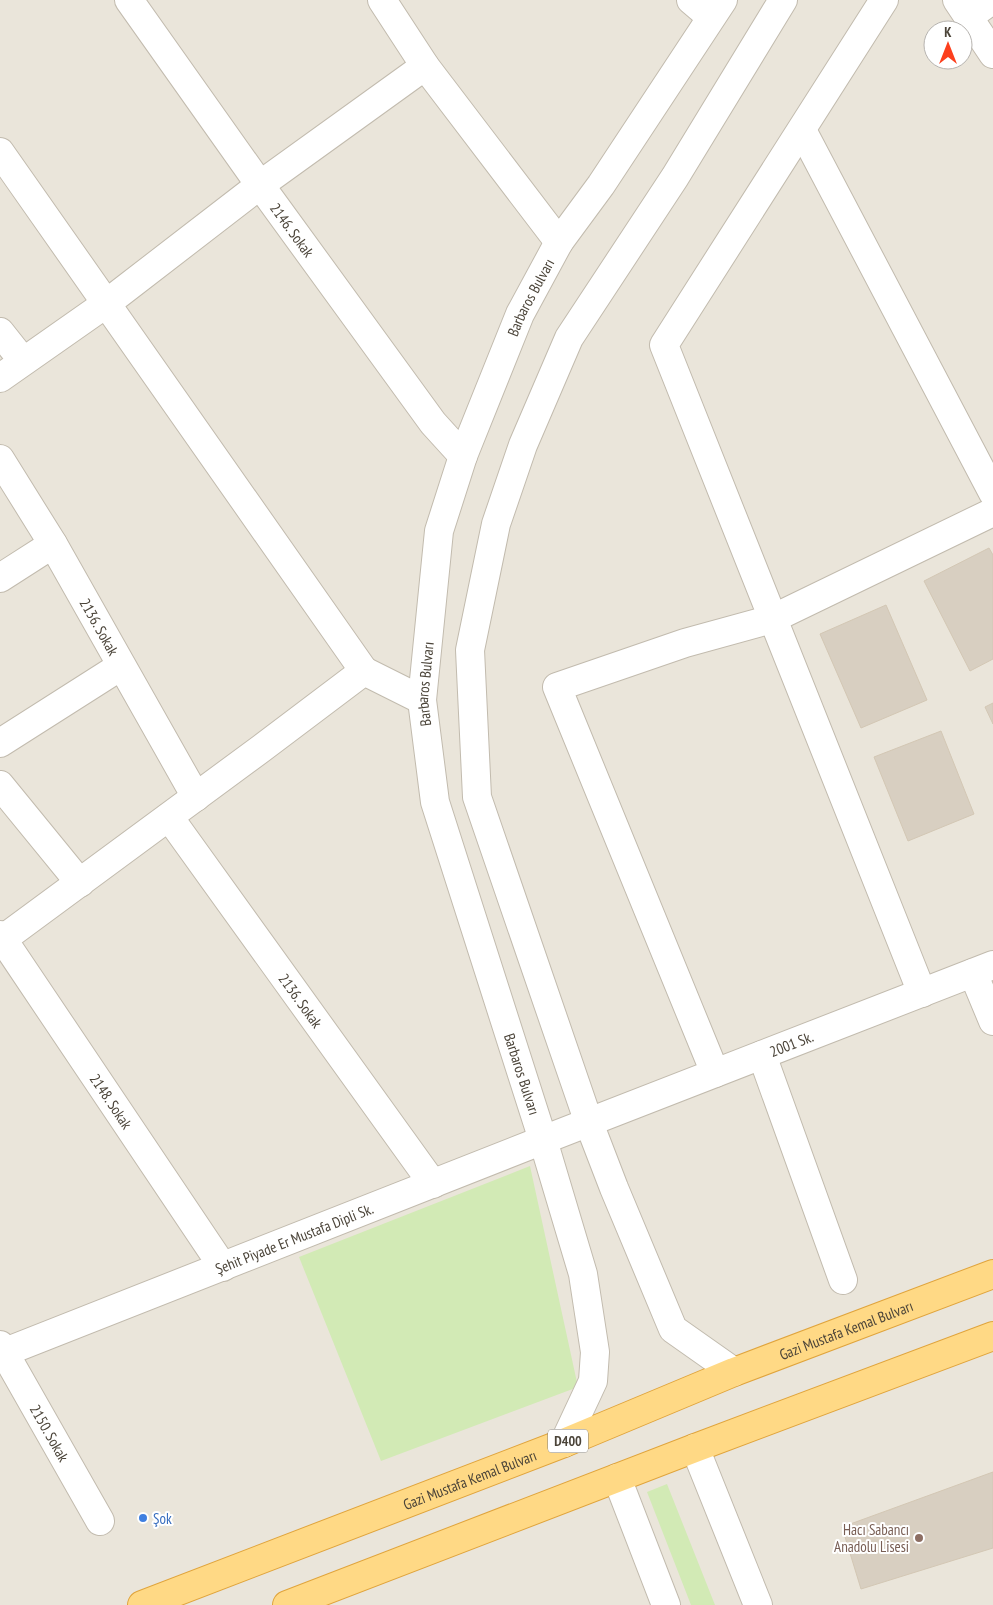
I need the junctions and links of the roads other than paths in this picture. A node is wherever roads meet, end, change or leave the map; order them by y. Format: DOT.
graph roads {
  1 [pos="129,0"];
  2 [pos="382,0"];
  3 [pos="783,0"];
  4 [pos="884,0"];
  5 [pos="992,0"];
  6 [pos="709,6"];
  7 [pos="962,8"];
  8 [pos="993,54"];
  9 [pos="425,66"];
  10 [pos="802,130"];
  11 [pos="0,152"];
  12 [pos="260,185"];
  13 [pos="558,242"];
  14 [pos="107,303"];
  15 [pos="0,332"];
  16 [pos="23,361"];
  17 [pos="0,378"];
  18 [pos="463,456"];
  19 [pos="0,459"];
  20 [pos="993,493"];
  21 [pos="993,512"];
  22 [pos="53,544"];
  23 [pos="0,578"];
  24 [pos="772,619"];
  25 [pos="121,666"];
  26 [pos="364,671"];
  27 [pos="422,700"];
  28 [pos="0,743"];
  29 [pos="0,785"];
  30 [pos="196,797"];
  31 [pos="169,816"];
  32 [pos="80,883"];
  33 [pos="2,937"];
  34 [pos="983,969"];
  35 [pos="922,993"];
  36 [pos="993,1021"];
  37 [pos="762,1055"];
  38 [pos="715,1073"];
  39 [pos="589,1123"];
  40 [pos="543,1140"];
  41 [pos="433,1184"];
  42 [pos="223,1266"];
  43 [pos="993,1274"];
  44 [pos="844,1280"];
  45 [pos="993,1336"];
  46 [pos="2,1351"];
  47 [pos="734,1372"];
  48 [pos="564,1442"];
  49 [pos="695,1448"];
  50 [pos="617,1478"];
  51 [pos="100,1521"];
  52 [pos="142,1605"];
  53 [pos="287,1605"];
  54 [pos="666,1605"];
  55 [pos="758,1605"];
  1 -- 12 [label="street, 2146. Sokak"];
  2 -- 9 [label="street"];
  3 -- 39 [label="street"];
  4 -- 10 [label="street"];
  5 -- 7 [label="street"];
  6 -- 13 [label="street, Barbaros Bulvarı"];
  7 -- 8 [label="street"];
  9 -- 12 [label="street"];
  9 -- 13 [label="street"];
  10 -- 20 [label="street"];
  10 -- 24 [label="street"];
  11 -- 14 [label="street"];
  12 -- 14 [label="street"];
  12 -- 18 [label="street, 2146. Sokak"];
  13 -- 18 [label="street, Barbaros Bulvarı"];
  14 -- 16 [label="street"];
  14 -- 26 [label="street"];
  15 -- 16 [label="street"];
  16 -- 17 [label="street"];
  18 -- 27 [label="street, Barbaros Bulvarı"];
  19 -- 22 [label="street, 2136. Sokak"];
  21 -- 24 [label="street"];
  22 -- 23 [label="street"];
  22 -- 25 [label="street, 2136. Sokak"];
  24 -- 35 [label="street"];
  24 -- 38 [label="street"];
  25 -- 28 [label="street"];
  25 -- 30 [label="street, 2136. Sokak"];
  26 -- 27 [label="street"];
  26 -- 30 [label="street"];
  27 -- 40 [label="street, Barbaros Bulvarı"];
  29 -- 32 [label="street"];
  30 -- 31 [label="street"];
  31 -- 32 [label="street"];
  31 -- 41 [label="street, 2136. Sokak"];
  32 -- 33 [label="street"];
  33 -- 42 [label="street, 2148. Sokak"];
  34 -- 35 [label="street, 2001 Sk."];
  34 -- 36 [label="street"];
  35 -- 37 [label="street, 2001 Sk."];
  37 -- 38 [label="street, 2001 Sk."];
  37 -- 44 [label="street"];
  38 -- 39 [label="street, 2001 Sk."];
  39 -- 40 [label="street, Şehit Piyade Er Mustafa Dipli Sk."];
  39 -- 47 [label="street"];
  40 -- 41 [label="street, Şehit Piyade Er Mustafa Dipli Sk."];
  40 -- 48 [label="street, Barbaros Bulvarı"];
  41 -- 42 [label="street, Şehit Piyade Er Mustafa Dipli Sk."];
  42 -- 46 [label="street, Şehit Piyade Er Mustafa Dipli Sk."];
  43 -- 47 [label="highway, Gazi Mustafa Kemal Bulvarı / D400"];
  45 -- 49 [label="highway"];
  46 -- 51 [label="street, 2150. Sokak"];
  47 -- 48 [label="highway, Gazi Mustafa Kemal Bulvarı / D400"];
  48 -- 52 [label="highway, Gazi Mustafa Kemal Bulvarı / D400"];
  49 -- 50 [label="highway"];
  49 -- 55 [label="street"];
  50 -- 53 [label="highway"];
  50 -- 54 [label="street"];
}
